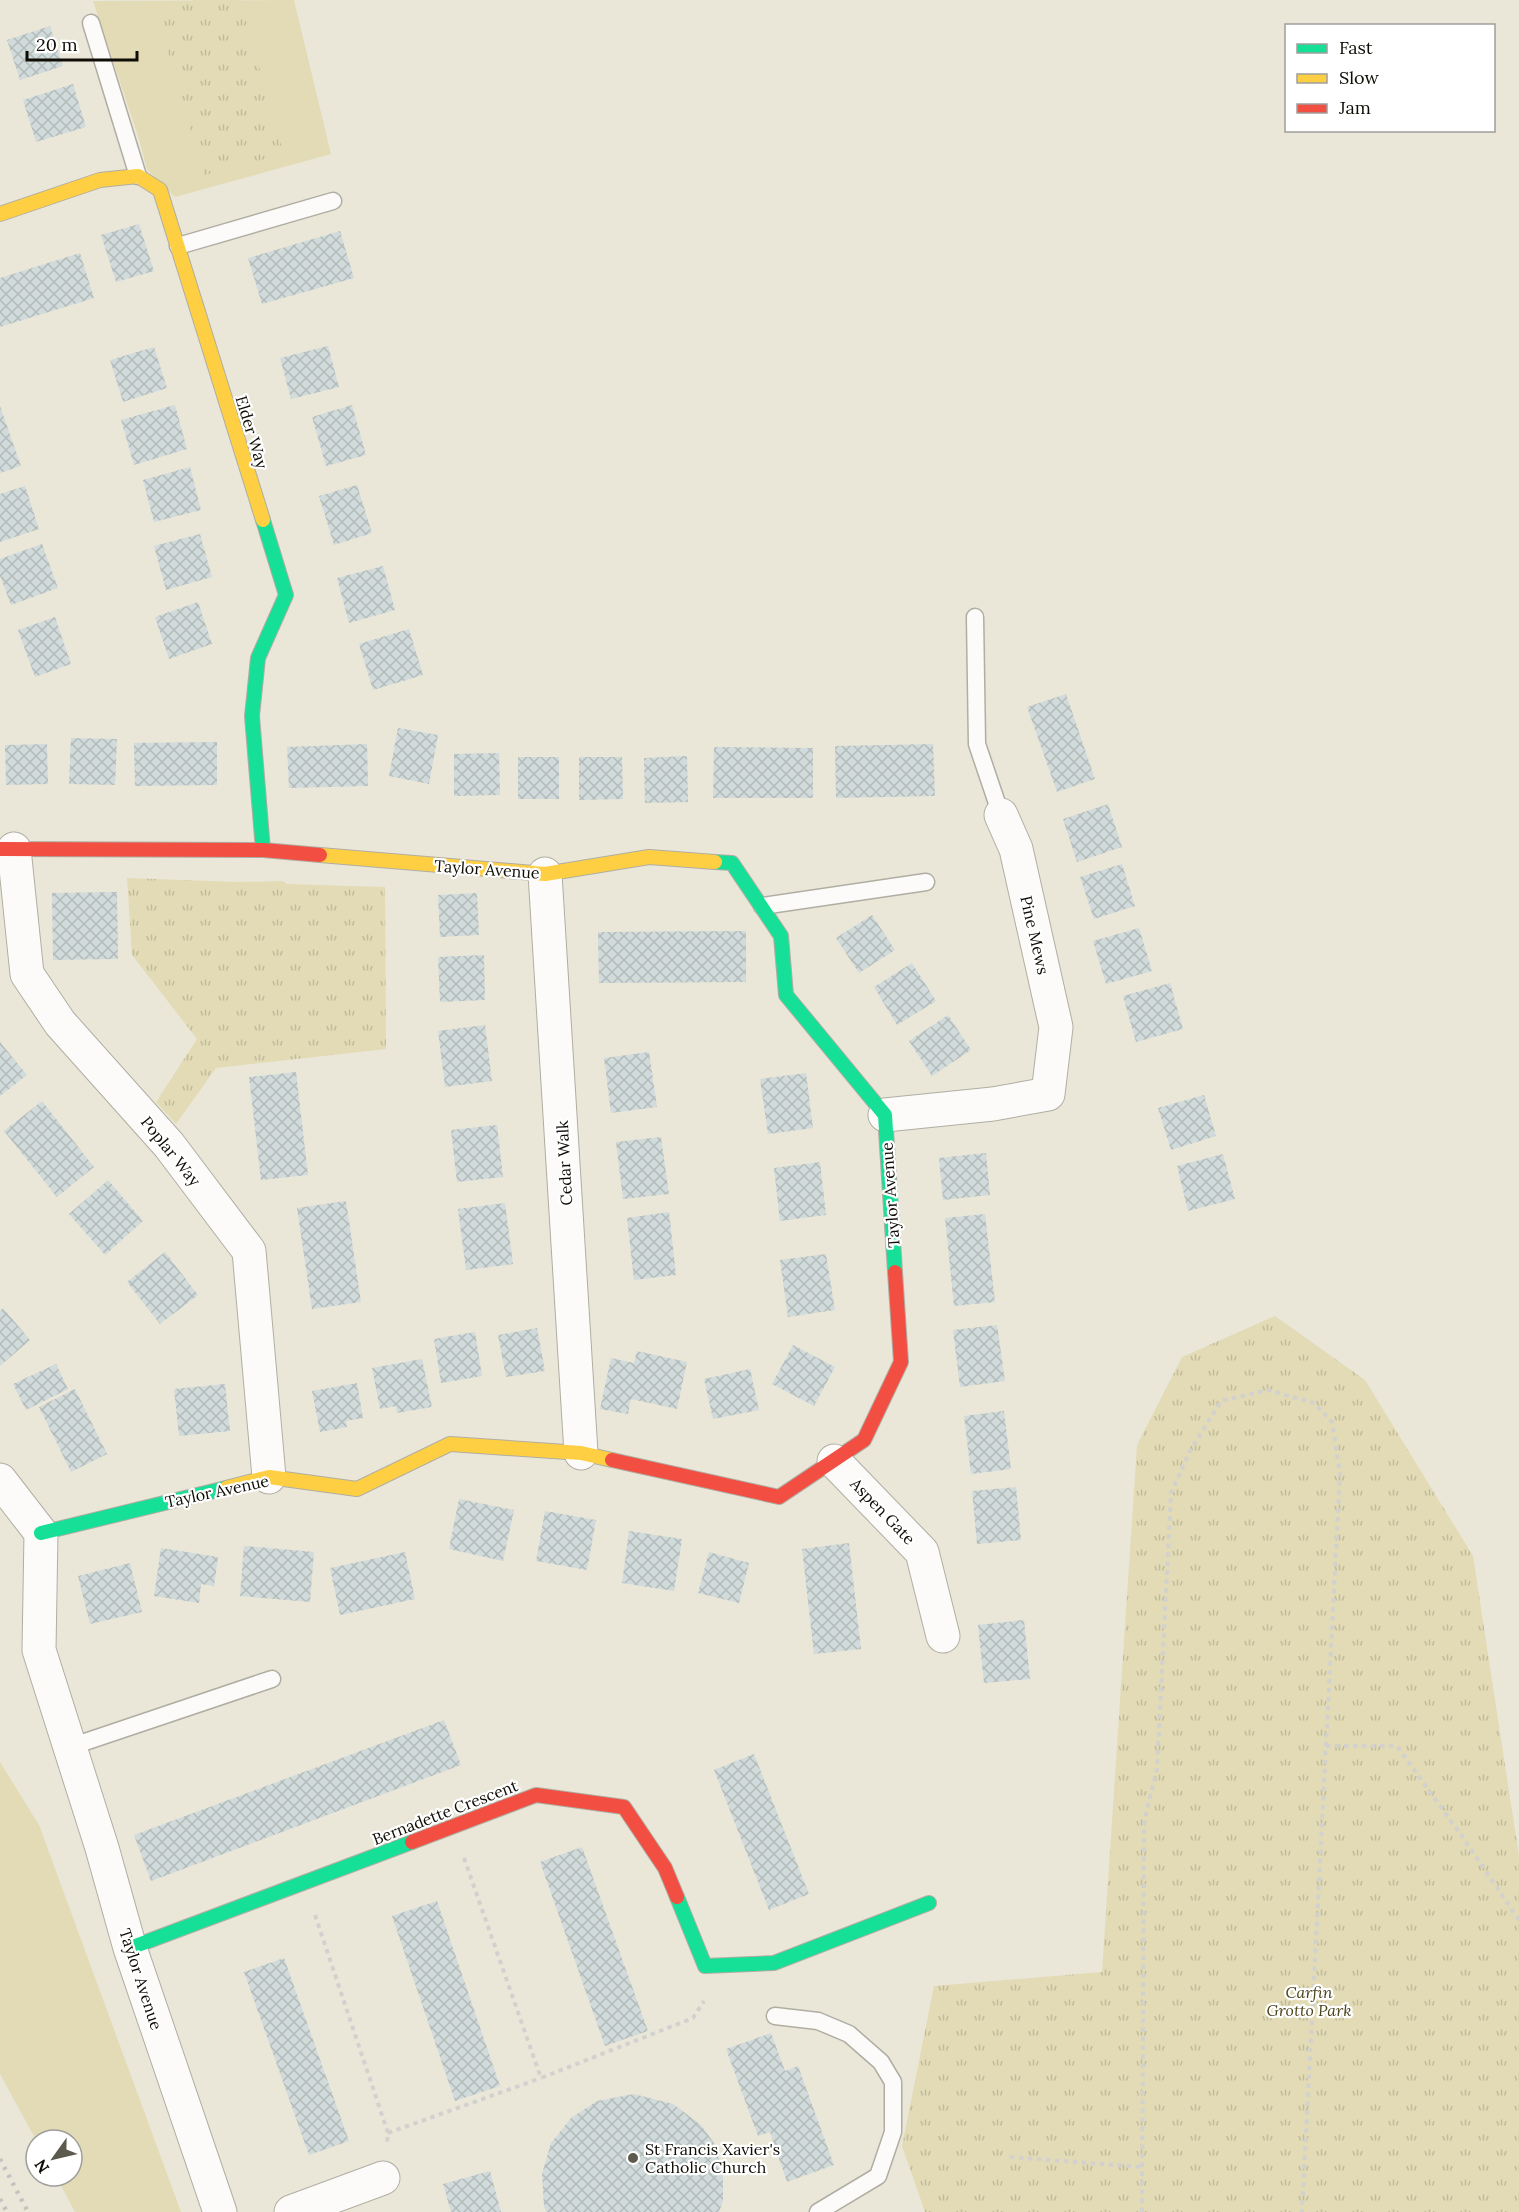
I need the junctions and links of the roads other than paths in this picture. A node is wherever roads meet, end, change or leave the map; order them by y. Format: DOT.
graph roads {
  1 [pos="91,23"];
  2 [pos="138,176"];
  3 [pos="333,201"];
  4 [pos="0,214"];
  5 [pos="178,246"];
  6 [pos="975,617"];
  7 [pos="1001,814"];
  8 [pos="7,849"];
  9 [pos="263,850"];
  10 [pos="545,874"];
  11 [pos="926,882"];
  12 [pos="762,906"];
  13 [pos="885,1115"];
  14 [pos="581,1453"];
  15 [pos="834,1461"];
  16 [pos="269,1477"];
  17 [pos="0,1480"];
  18 [pos="41,1533"];
  19 [pos="943,1636"];
  20 [pos="272,1679"];
  21 [pos="70,1747"];
  22 [pos="929,1903"];
  23 [pos="130,1948"];
  24 [pos="774,2016"];
  25 [pos="383,2178"];
  26 [pos="220,2212"];
  27 [pos="291,2212"];
  28 [pos="818,2212"];
  1 -- 2 [label="lane"];
  2 -- 4 [label="street"];
  2 -- 5 [label="street, Elder Way"];
  3 -- 5 [label="lane"];
  5 -- 9 [label="street, Elder Way"];
  6 -- 7 [label="lane, Pine Mews"];
  7 -- 13 [label="street, Pine Mews"];
  8 -- 9 [label="street, Taylor Avenue"];
  8 -- 16 [label="street, Poplar Way"];
  9 -- 10 [label="street, Taylor Avenue"];
  10 -- 12 [label="street, Taylor Avenue"];
  10 -- 14 [label="street, Cedar Walk"];
  11 -- 12 [label="lane"];
  12 -- 13 [label="street, Taylor Avenue"];
  13 -- 15 [label="street, Taylor Avenue"];
  14 -- 15 [label="street, Taylor Avenue"];
  14 -- 16 [label="street, Taylor Avenue"];
  15 -- 19 [label="street, Aspen Gate"];
  16 -- 18 [label="street, Taylor Avenue"];
  17 -- 18 [label="street"];
  18 -- 21 [label="street, Taylor Avenue"];
  20 -- 21 [label="lane"];
  21 -- 23 [label="street, Taylor Avenue"];
  22 -- 23 [label="street, Bernadette Crescent"];
  23 -- 26 [label="street, Taylor Avenue"];
  24 -- 28 [label="lane"];
  25 -- 27 [label="street"];
}
